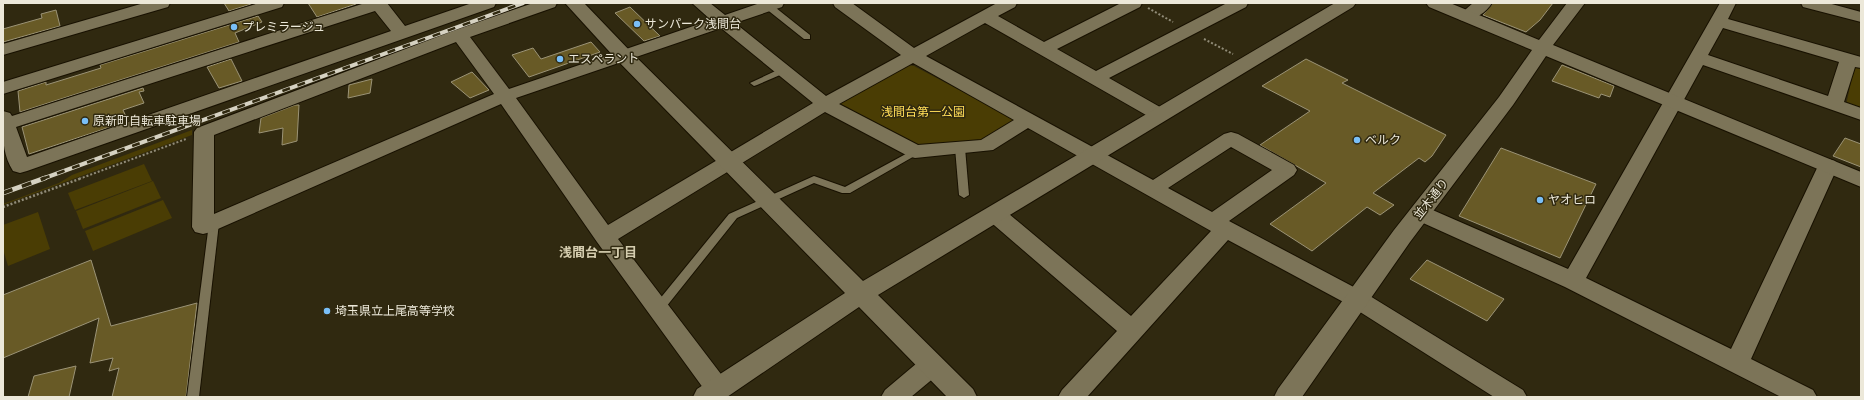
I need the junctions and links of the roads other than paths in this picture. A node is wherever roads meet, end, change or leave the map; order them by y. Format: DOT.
graph roads {
  1 [pos="162,3"];
  2 [pos="276,3"];
  3 [pos="378,3"];
  4 [pos="549,3"];
  5 [pos="574,3"];
  6 [pos="700,3"];
  7 [pos="841,3"];
  8 [pos="1009,3"];
  9 [pos="1134,3"];
  10 [pos="1240,3"];
  11 [pos="1347,3"];
  12 [pos="1435,3"];
  13 [pos="1484,3"];
  14 [pos="1576,3"];
  15 [pos="1728,3"];
  16 [pos="1809,3"];
  17 [pos="479,4"];
  18 [pos="772,4"];
  19 [pos="986,16"];
  20 [pos="1466,16"];
  21 [pos="1861,17"];
  22 [pos="724,21"];
  23 [pos="1718,21"];
  24 [pos="402,33"];
  25 [pos="459,35"];
  26 [pos="807,37"];
  27 [pos="1542,47"];
  28 [pos="129,49"];
  29 [pos="1044,49"];
  30 [pos="3,50"];
  31 [pos="912,55"];
  32 [pos="624,56"];
  33 [pos="1698,57"];
  34 [pos="1855,61"];
  35 [pos="784,70"];
  36 [pos="1096,78"];
  37 [pos="143,80"];
  38 [pos="754,83"];
  39 [pos="3,88"];
  40 [pos="505,96"];
  41 [pos="1674,102"];
  42 [pos="825,104"];
  43 [pos="1834,105"];
  44 [pos="1861,114"];
  45 [pos="1160,115"];
  46 [pos="1028,119"];
  47 [pos="4,121"];
  48 [pos="960,148"];
  49 [pos="915,152"];
  50 [pos="1093,155"];
  51 [pos="731,162"];
  52 [pos="1828,166"];
  53 [pos="1861,180"];
  54 [pos="1153,189"];
  55 [pos="964,195"];
  56 [pos="769,200"];
  57 [pos="1420,213"];
  58 [pos="995,214"];
  59 [pos="214,223"];
  60 [pos="1219,226"];
  61 [pos="605,237"];
  62 [pos="1573,281"];
  63 [pos="861,294"];
  64 [pos="1357,300"];
  65 [pos="658,309"];
  66 [pos="1132,331"];
  67 [pos="1737,363"];
  68 [pos="932,365"];
  69 [pos="712,393"];
  70 [pos="1503,394"];
  71 [pos="193,397"];
  72 [pos="894,397"];
  73 [pos="964,397"];
  74 [pos="1071,397"];
  75 [pos="1287,397"];
  76 [pos="1804,397"];
  1 -- 30 [label="street"];
  2 -- 28 [label="street"];
  3 -- 24 [label="street"];
  3 -- 37 [label="street"];
  4 -- 25 [label="street"];
  5 -- 32 [label="street"];
  6 -- 22 [label="street"];
  7 -- 31 [label="street"];
  8 -- 19 [label="street"];
  9 -- 29 [label="street"];
  10 -- 36 [label="street"];
  11 -- 45 [label="street"];
  12 -- 20 [label="street"];
  13 -- 20 [label="street"];
  14 -- 27 [label="street, 並木通り"];
  15 -- 23 [label="street"];
  16 -- 21 [label="street"];
  17 -- 24 [label="street"];
  18 -- 22 [label="street"];
  18 -- 26 [label="lane"];
  19 -- 29 [label="street"];
  19 -- 31 [label="street"];
  20 -- 27 [label="street"];
  22 -- 32 [label="street"];
  22 -- 35 [label="street"];
  23 -- 33 [label="street"];
  23 -- 34 [label="street"];
  24 -- 47 [label="street"];
  25 -- 40 [label="street"];
  25 -- 59 [label="street"];
  27 -- 41 [label="street"];
  27 -- 57 [label="street, 並木通り"];
  28 -- 37 [label="street"];
  28 -- 39 [label="street"];
  29 -- 36 [label="street"];
  31 -- 42 [label="street"];
  31 -- 46 [label="street"];
  32 -- 40 [label="street"];
  32 -- 51 [label="street"];
  33 -- 41 [label="street"];
  33 -- 43 [label="street"];
  34 -- 43 [label="street"];
  35 -- 38 [label="lane"];
  35 -- 42 [label="street"];
  36 -- 45 [label="street"];
  37 -- 47 [label="street"];
  40 -- 59 [label="street"];
  40 -- 61 [label="street"];
  41 -- 52 [label="street"];
  41 -- 62 [label="street"];
  42 -- 49 [label="street"];
  42 -- 51 [label="street"];
  43 -- 44 [label="street"];
  45 -- 50 [label="street"];
  46 -- 48 [label="street"];
  46 -- 50 [label="street"];
  48 -- 49 [label="street"];
  48 -- 55 [label="lane"];
  49 -- 56 [label="lane"];
  50 -- 54 [label="street"];
  50 -- 58 [label="street"];
  51 -- 56 [label="street"];
  51 -- 61 [label="street"];
  52 -- 53 [label="street"];
  52 -- 67 [label="street"];
  54 -- 60 [label="street"];
  54 -- 60 [label="street"];
  56 -- 63 [label="street"];
  56 -- 65 [label="lane"];
  57 -- 62 [label="street"];
  57 -- 64 [label="street, 並木通り"];
  58 -- 63 [label="street"];
  58 -- 66 [label="street"];
  59 -- 71 [label="lane"];
  60 -- 64 [label="street"];
  60 -- 66 [label="street"];
  61 -- 65 [label="street"];
  62 -- 67 [label="street"];
  63 -- 68 [label="street"];
  63 -- 69 [label="street"];
  64 -- 70 [label="street"];
  64 -- 75 [label="street, 並木通り"];
  65 -- 69 [label="street"];
  66 -- 74 [label="street"];
  67 -- 76 [label="street"];
  68 -- 72 [label="street"];
  68 -- 73 [label="street"];
}
